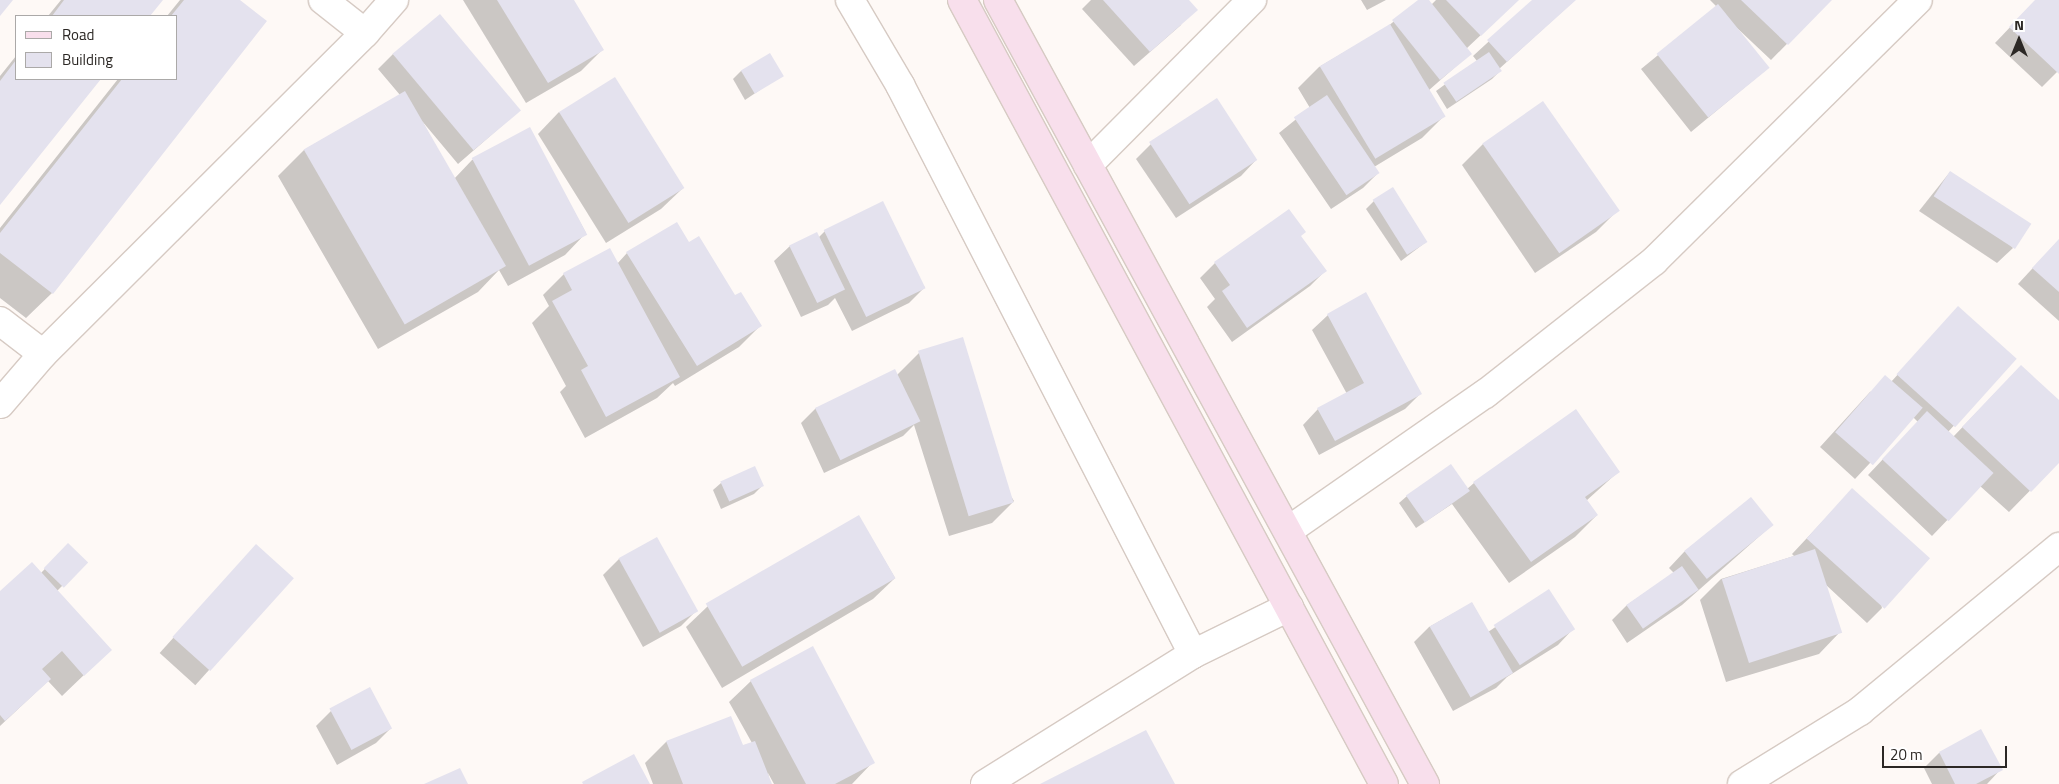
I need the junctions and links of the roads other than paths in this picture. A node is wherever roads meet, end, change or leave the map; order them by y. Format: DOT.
graph roads {
  1 [pos="323,0"];
  2 [pos="394,0"];
  3 [pos="850,0"];
  4 [pos="962,0"];
  5 [pos="998,0"];
  6 [pos="1252,0"];
  7 [pos="1918,0"];
  8 [pos="365,33"];
  9 [pos="1088,165"];
  10 [pos="0,321"];
  11 [pos="43,354"];
  12 [pos="0,404"];
  13 [pos="1288,530"];
  14 [pos="2059,547"];
  15 [pos="1288,607"];
  16 [pos="1193,654"];
  17 [pos="985,784"];
  18 [pos="1384,784"];
  19 [pos="1425,784"];
  20 [pos="1742,784"];
  1 -- 8 [label="street"];
  2 -- 8 [label="street"];
  3 -- 16 [label="street"];
  4 -- 15 [label="main road"];
  5 -- 9 [label="main road"];
  6 -- 9 [label="street"];
  7 -- 13 [label="street"];
  8 -- 11 [label="street"];
  9 -- 13 [label="main road"];
  10 -- 11 [label="street"];
  11 -- 12 [label="street"];
  13 -- 19 [label="main road"];
  14 -- 20 [label="street"];
  15 -- 16 [label="street"];
  15 -- 18 [label="main road"];
  16 -- 17 [label="street"];
}
